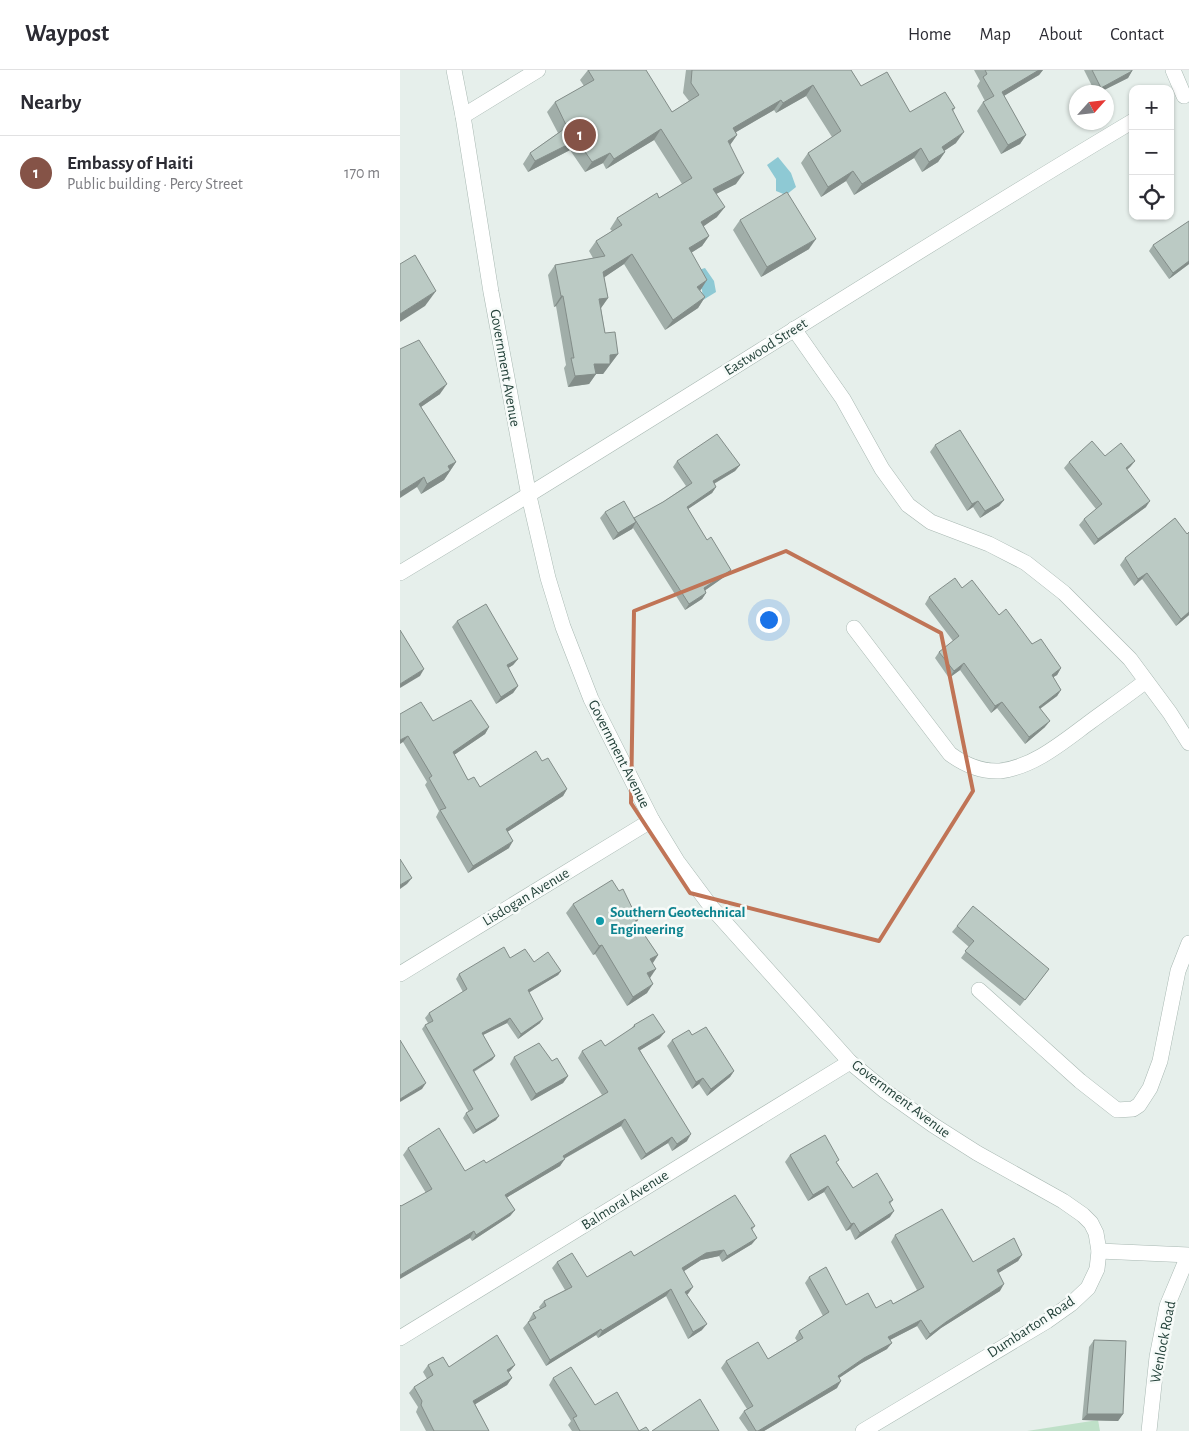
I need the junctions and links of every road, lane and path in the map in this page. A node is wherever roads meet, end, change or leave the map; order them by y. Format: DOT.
graph roads {
  1 [pos="454,70"];
  2 [pos="538,70"];
  3 [pos="1172,70"];
  4 [pos="1181,98"];
  5 [pos="463,116"];
  6 [pos="1129,123"];
  7 [pos="794,329"];
  8 [pos="529,496"];
  9 [pos="400,573"];
  10 [pos="854,628"];
  11 [pos="1146,681"];
  12 [pos="1189,743"];
  13 [pos="652,820"];
  14 [pos="1189,943"];
  15 [pos="400,974"];
  16 [pos="979,990"];
  17 [pos="850,1062"];
  18 [pos="1099,1252"];
  19 [pos="1189,1255"];
  20 [pos="400,1338"];
  21 [pos="863,1431"];
  22 [pos="1149,1431"];
  1 -- 5 [label="street, Government Avenue"];
  2 -- 5 [label="street"];
  3 -- 4 [label="street"];
  5 -- 8 [label="street, Government Avenue"];
  6 -- 7 [label="street, Eastwood Street"];
  7 -- 8 [label="street, Eastwood Street"];
  7 -- 11 [label="street"];
  8 -- 9 [label="street, Eastwood Street"];
  8 -- 13 [label="street, Government Avenue"];
  10 -- 11 [label="street"];
  11 -- 12 [label="street"];
  13 -- 15 [label="street, Lisdogan Avenue"];
  13 -- 17 [label="street, Government Avenue"];
  14 -- 16 [label="street"];
  17 -- 18 [label="street, Government Avenue"];
  17 -- 20 [label="street, Balmoral Avenue"];
  18 -- 19 [label="street"];
  18 -- 21 [label="street, Dumbarton Road"];
  19 -- 22 [label="street, Wenlock Road"];
}
